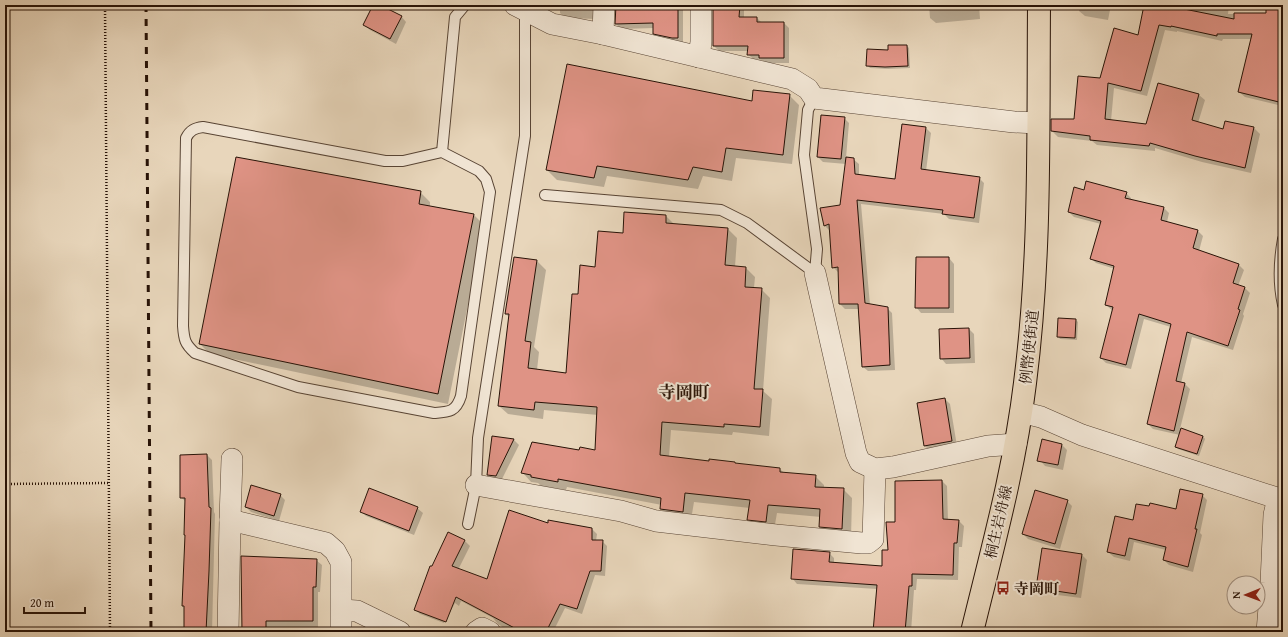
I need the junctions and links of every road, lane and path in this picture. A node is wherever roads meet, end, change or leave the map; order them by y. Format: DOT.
graph roads {
  1 [pos="105,5"];
  2 [pos="464,5"];
  3 [pos="604,5"];
  4 [pos="701,5"];
  5 [pos="1039,5"];
  6 [pos="520,8"];
  7 [pos="603,34"];
  8 [pos="698,57"];
  9 [pos="814,98"];
  10 [pos="1038,123"];
  11 [pos="442,152"];
  12 [pos="545,195"];
  13 [pos="1283,239"];
  14 [pos="815,273"];
  15 [pos="1283,305"];
  16 [pos="1021,412"];
  17 [pos="1016,444"];
  18 [pos="232,459"];
  19 [pos="875,469"];
  20 [pos="108,483"];
  21 [pos="5,484"];
  22 [pos="476,485"];
  23 [pos="1280,499"];
  24 [pos="230,520"];
  25 [pos="468,524"];
  26 [pos="342,610"];
  27 [pos="110,632"];
  28 [pos="228,632"];
  29 [pos="341,632"];
  30 [pos="400,632"];
  31 [pos="476,632"];
  32 [pos="490,632"];
  33 [pos="972,632"];
  34 [pos="1267,632"];
  1 -- 20 [label="path"];
  2 -- 11 [label="lane"];
  3 -- 7 [label="street"];
  4 -- 8 [label="street"];
  5 -- 10 [label="main road, 例幣使街道"];
  6 -- 7 [label="street"];
  6 -- 22 [label="lane"];
  7 -- 8 [label="street"];
  8 -- 9 [label="street"];
  9 -- 10 [label="street"];
  9 -- 14 [label="lane"];
  10 -- 16 [label="main road, 例幣使街道"];
  11 -- 11 [label="lane"];
  12 -- 14 [label="lane"];
  13 -- 15 [label="lane"];
  14 -- 19 [label="street"];
  16 -- 17 [label="main road, 桐生岩舟線"];
  16 -- 23 [label="street"];
  17 -- 19 [label="street"];
  17 -- 33 [label="main road, 桐生岩舟線"];
  18 -- 24 [label="street"];
  19 -- 22 [label="street"];
  20 -- 21 [label="path"];
  20 -- 27 [label="path"];
  22 -- 25 [label="lane"];
  23 -- 34 [label="street"];
  24 -- 26 [label="street"];
  24 -- 28 [label="street"];
  26 -- 29 [label="street"];
  26 -- 30 [label="street"];
  31 -- 32 [label="street"];
}
